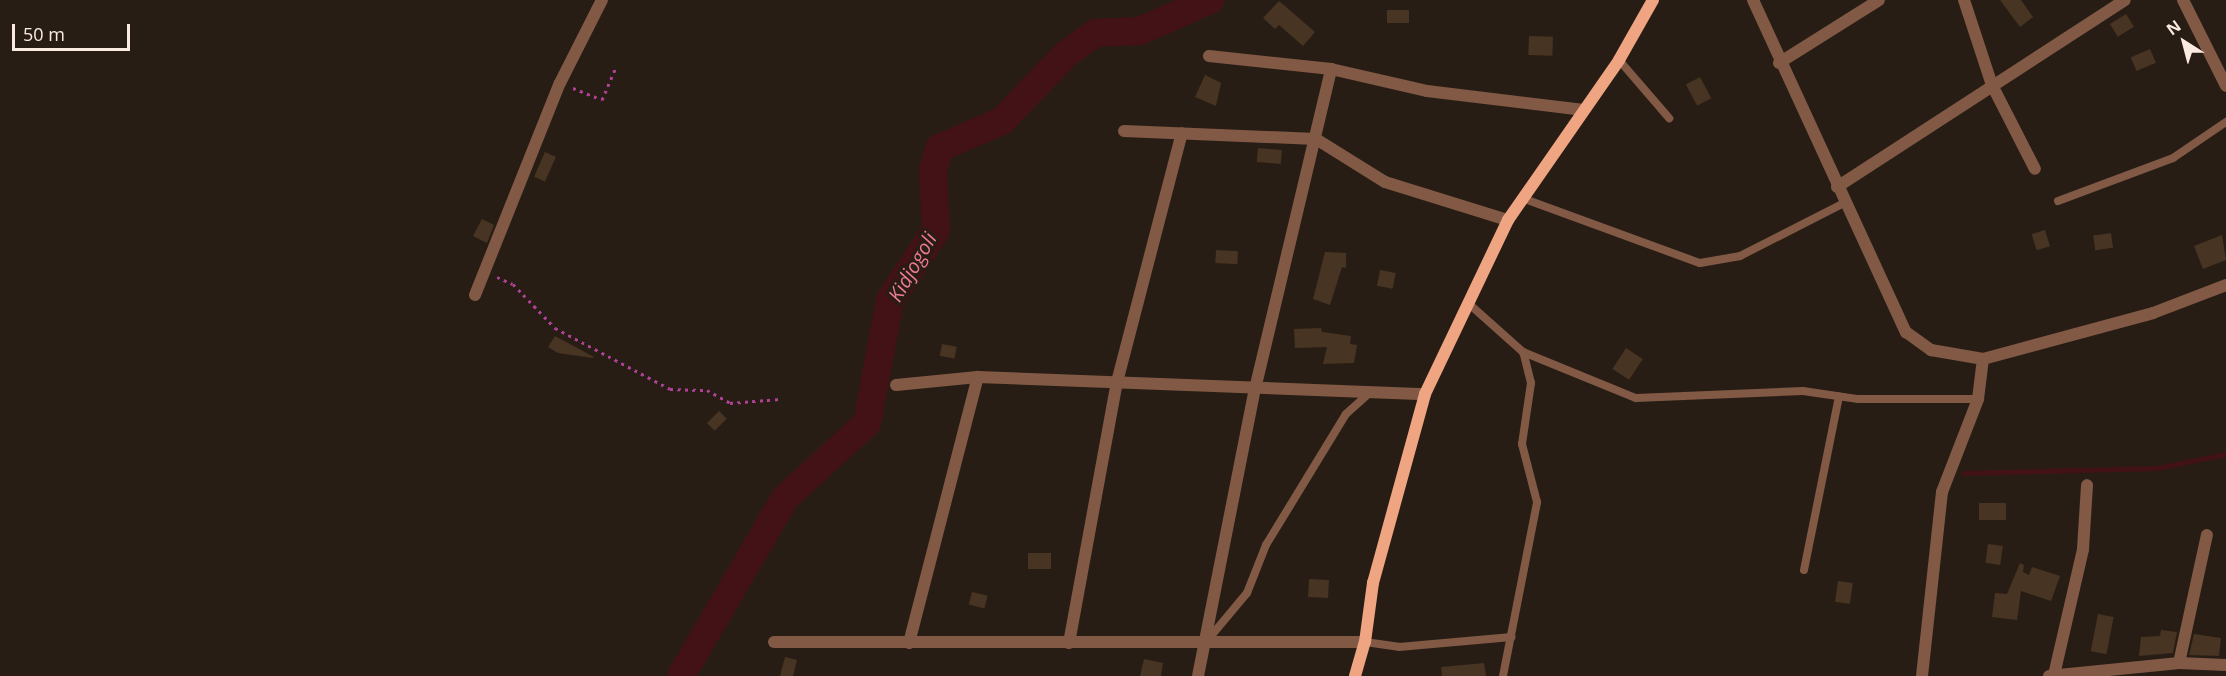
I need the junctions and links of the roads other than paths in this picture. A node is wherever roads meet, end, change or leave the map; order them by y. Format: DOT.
graph roads {
  1 [pos="602,0"];
  2 [pos="1653,0"];
  3 [pos="1753,0"];
  4 [pos="1879,0"];
  5 [pos="1964,0"];
  6 [pos="2125,0"];
  7 [pos="2183,0"];
  8 [pos="1209,56"];
  9 [pos="1619,60"];
  10 [pos="1779,63"];
  11 [pos="1331,69"];
  12 [pos="1992,85"];
  13 [pos="2226,86"];
  14 [pos="1584,110"];
  15 [pos="1669,118"];
  16 [pos="2226,122"];
  17 [pos="1124,131"];
  18 [pos="1182,133"];
  19 [pos="1316,139"];
  20 [pos="2035,169"];
  21 [pos="1838,187"];
  22 [pos="1522,198"];
  23 [pos="2058,201"];
  24 [pos="1846,202"];
  25 [pos="1508,220"];
  26 [pos="2226,285"];
  27 [pos="475,295"];
  28 [pos="1468,303"];
  29 [pos="1523,352"];
  30 [pos="1983,359"];
  31 [pos="978,377"];
  32 [pos="1117,382"];
  33 [pos="896,385"];
  34 [pos="1255,389"];
  35 [pos="1368,394"];
  36 [pos="1425,394"];
  37 [pos="1839,396"];
  38 [pos="1978,399"];
  39 [pos="2087,485"];
  40 [pos="2207,535"];
  41 [pos="1804,570"];
  42 [pos="1512,637"];
  43 [pos="774,642"];
  44 [pos="1365,642"];
  45 [pos="909,643"];
  46 [pos="1069,643"];
  47 [pos="1204,644"];
  48 [pos="2179,663"];
  49 [pos="2226,665"];
  50 [pos="2054,675"];
  51 [pos="1198,676"];
  52 [pos="1355,676"];
  53 [pos="1503,676"];
  54 [pos="1922,676"];
  55 [pos="2049,676"];
  1 -- 27 [label="street"];
  2 -- 9 [label="street"];
  3 -- 10 [label="street"];
  4 -- 10 [label="street"];
  5 -- 12 [label="street"];
  6 -- 12 [label="street"];
  7 -- 13 [label="street"];
  8 -- 11 [label="street"];
  9 -- 14 [label="street"];
  9 -- 15 [label="lane"];
  10 -- 21 [label="street"];
  11 -- 14 [label="street"];
  11 -- 19 [label="street"];
  12 -- 20 [label="street"];
  12 -- 21 [label="street"];
  14 -- 22 [label="street"];
  16 -- 23 [label="lane"];
  17 -- 18 [label="street"];
  18 -- 19 [label="street"];
  18 -- 32 [label="street"];
  19 -- 25 [label="street"];
  19 -- 34 [label="street"];
  21 -- 24 [label="street"];
  22 -- 24 [label="lane"];
  22 -- 25 [label="street"];
  24 -- 30 [label="street"];
  25 -- 28 [label="street"];
  26 -- 30 [label="street"];
  28 -- 29 [label="lane"];
  28 -- 36 [label="street"];
  29 -- 37 [label="lane"];
  29 -- 42 [label="lane"];
  30 -- 38 [label="street"];
  31 -- 32 [label="street"];
  31 -- 33 [label="street"];
  31 -- 45 [label="street"];
  32 -- 34 [label="street"];
  32 -- 46 [label="street"];
  34 -- 35 [label="street"];
  34 -- 47 [label="street"];
  35 -- 36 [label="street"];
  35 -- 47 [label="lane"];
  36 -- 44 [label="street"];
  37 -- 38 [label="lane"];
  37 -- 41 [label="lane"];
  38 -- 54 [label="street"];
  39 -- 50 [label="street"];
  40 -- 48 [label="street"];
  42 -- 44 [label="lane"];
  42 -- 53 [label="lane"];
  43 -- 45 [label="street"];
  44 -- 47 [label="street"];
  44 -- 52 [label="street"];
  45 -- 46 [label="street"];
  46 -- 47 [label="street"];
  47 -- 51 [label="street"];
  48 -- 49 [label="street"];
  48 -- 50 [label="street"];
  50 -- 55 [label="street"];
}
